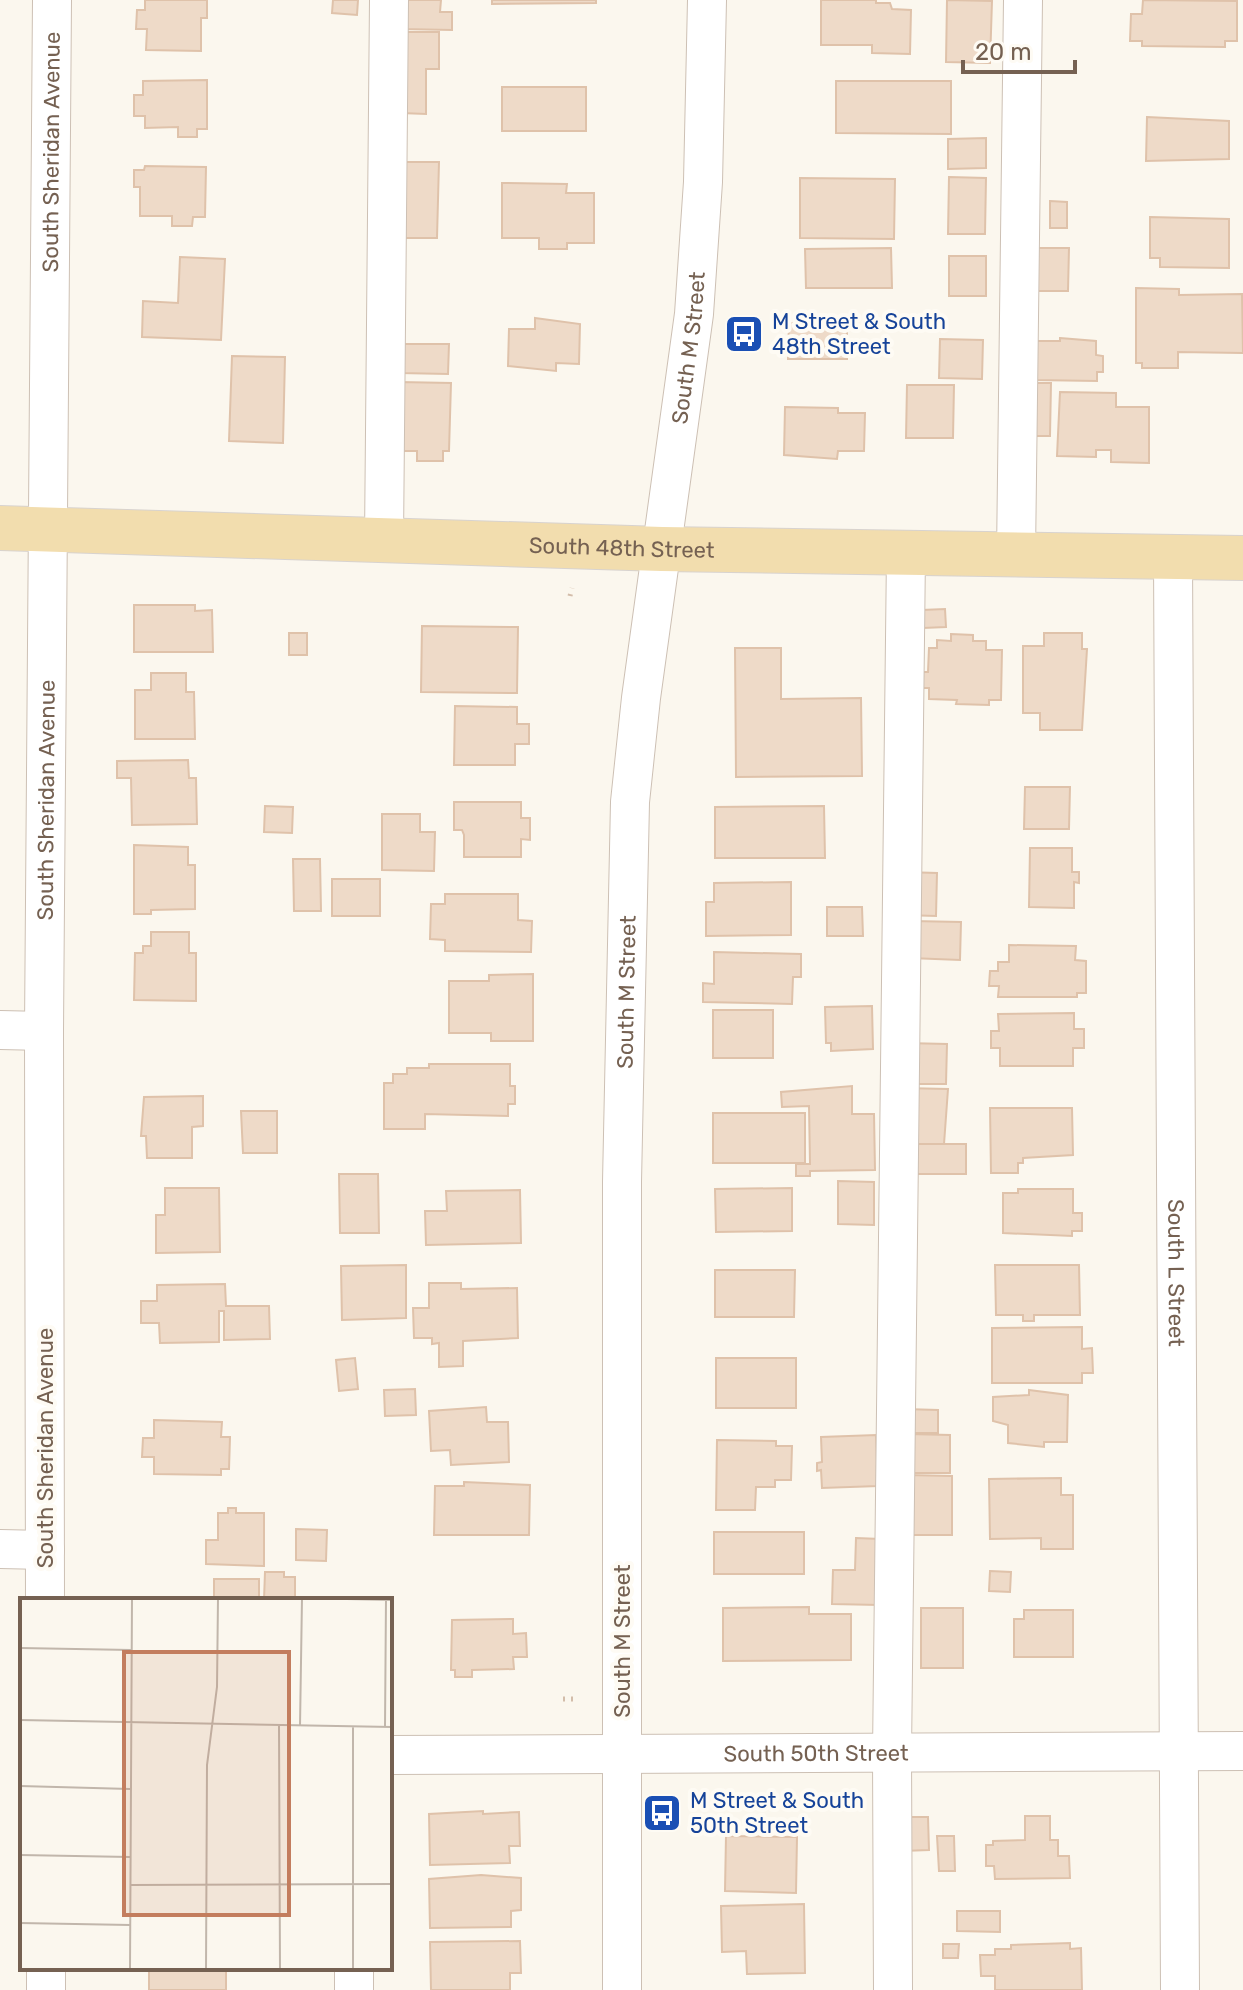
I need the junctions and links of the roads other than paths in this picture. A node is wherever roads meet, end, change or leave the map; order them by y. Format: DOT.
graph roads {
  1 [pos="52,0"];
  2 [pos="389,0"];
  3 [pos="707,0"];
  4 [pos="1023,0"];
  5 [pos="0,528"];
  6 [pos="47,529"];
  7 [pos="384,540"];
  8 [pos="662,549"];
  9 [pos="906,553"];
  10 [pos="1016,555"];
  11 [pos="1173,557"];
  12 [pos="1243,558"];
  13 [pos="0,1030"];
  14 [pos="44,1031"];
  15 [pos="0,1549"];
  16 [pos="45,1550"];
  17 [pos="45,1598"];
  18 [pos="1180,1751"];
  19 [pos="1243,1751"];
  20 [pos="892,1753"];
  21 [pos="622,1754"];
  22 [pos="392,1755"];
  23 [pos="622,1990"];
  24 [pos="893,1990"];
  25 [pos="1180,1990"];
  1 -- 6 [label="street, South Sheridan Avenue"];
  2 -- 7 [label="street"];
  3 -- 8 [label="street, South M Street"];
  4 -- 10 [label="street"];
  5 -- 6 [label="main road, South 48th Street"];
  6 -- 7 [label="main road, South 48th Street"];
  6 -- 14 [label="street, South Sheridan Avenue"];
  7 -- 8 [label="main road, South 48th Street"];
  8 -- 9 [label="main road, South 48th Street"];
  8 -- 21 [label="street, South M Street"];
  9 -- 10 [label="main road, South 48th Street"];
  9 -- 20 [label="street"];
  10 -- 11 [label="main road, South 48th Street"];
  11 -- 12 [label="main road, South 48th Street"];
  11 -- 18 [label="street, South L Street"];
  13 -- 14 [label="street"];
  14 -- 16 [label="street, South Sheridan Avenue"];
  15 -- 16 [label="street"];
  16 -- 17 [label="street, South Sheridan Avenue"];
  18 -- 19 [label="street, South 50th Street"];
  18 -- 20 [label="street, South 50th Street"];
  18 -- 25 [label="street, South L Street"];
  20 -- 21 [label="street, South 50th Street"];
  20 -- 24 [label="street"];
  21 -- 22 [label="street, South 50th Street"];
  21 -- 23 [label="street, South M Street"];
}
